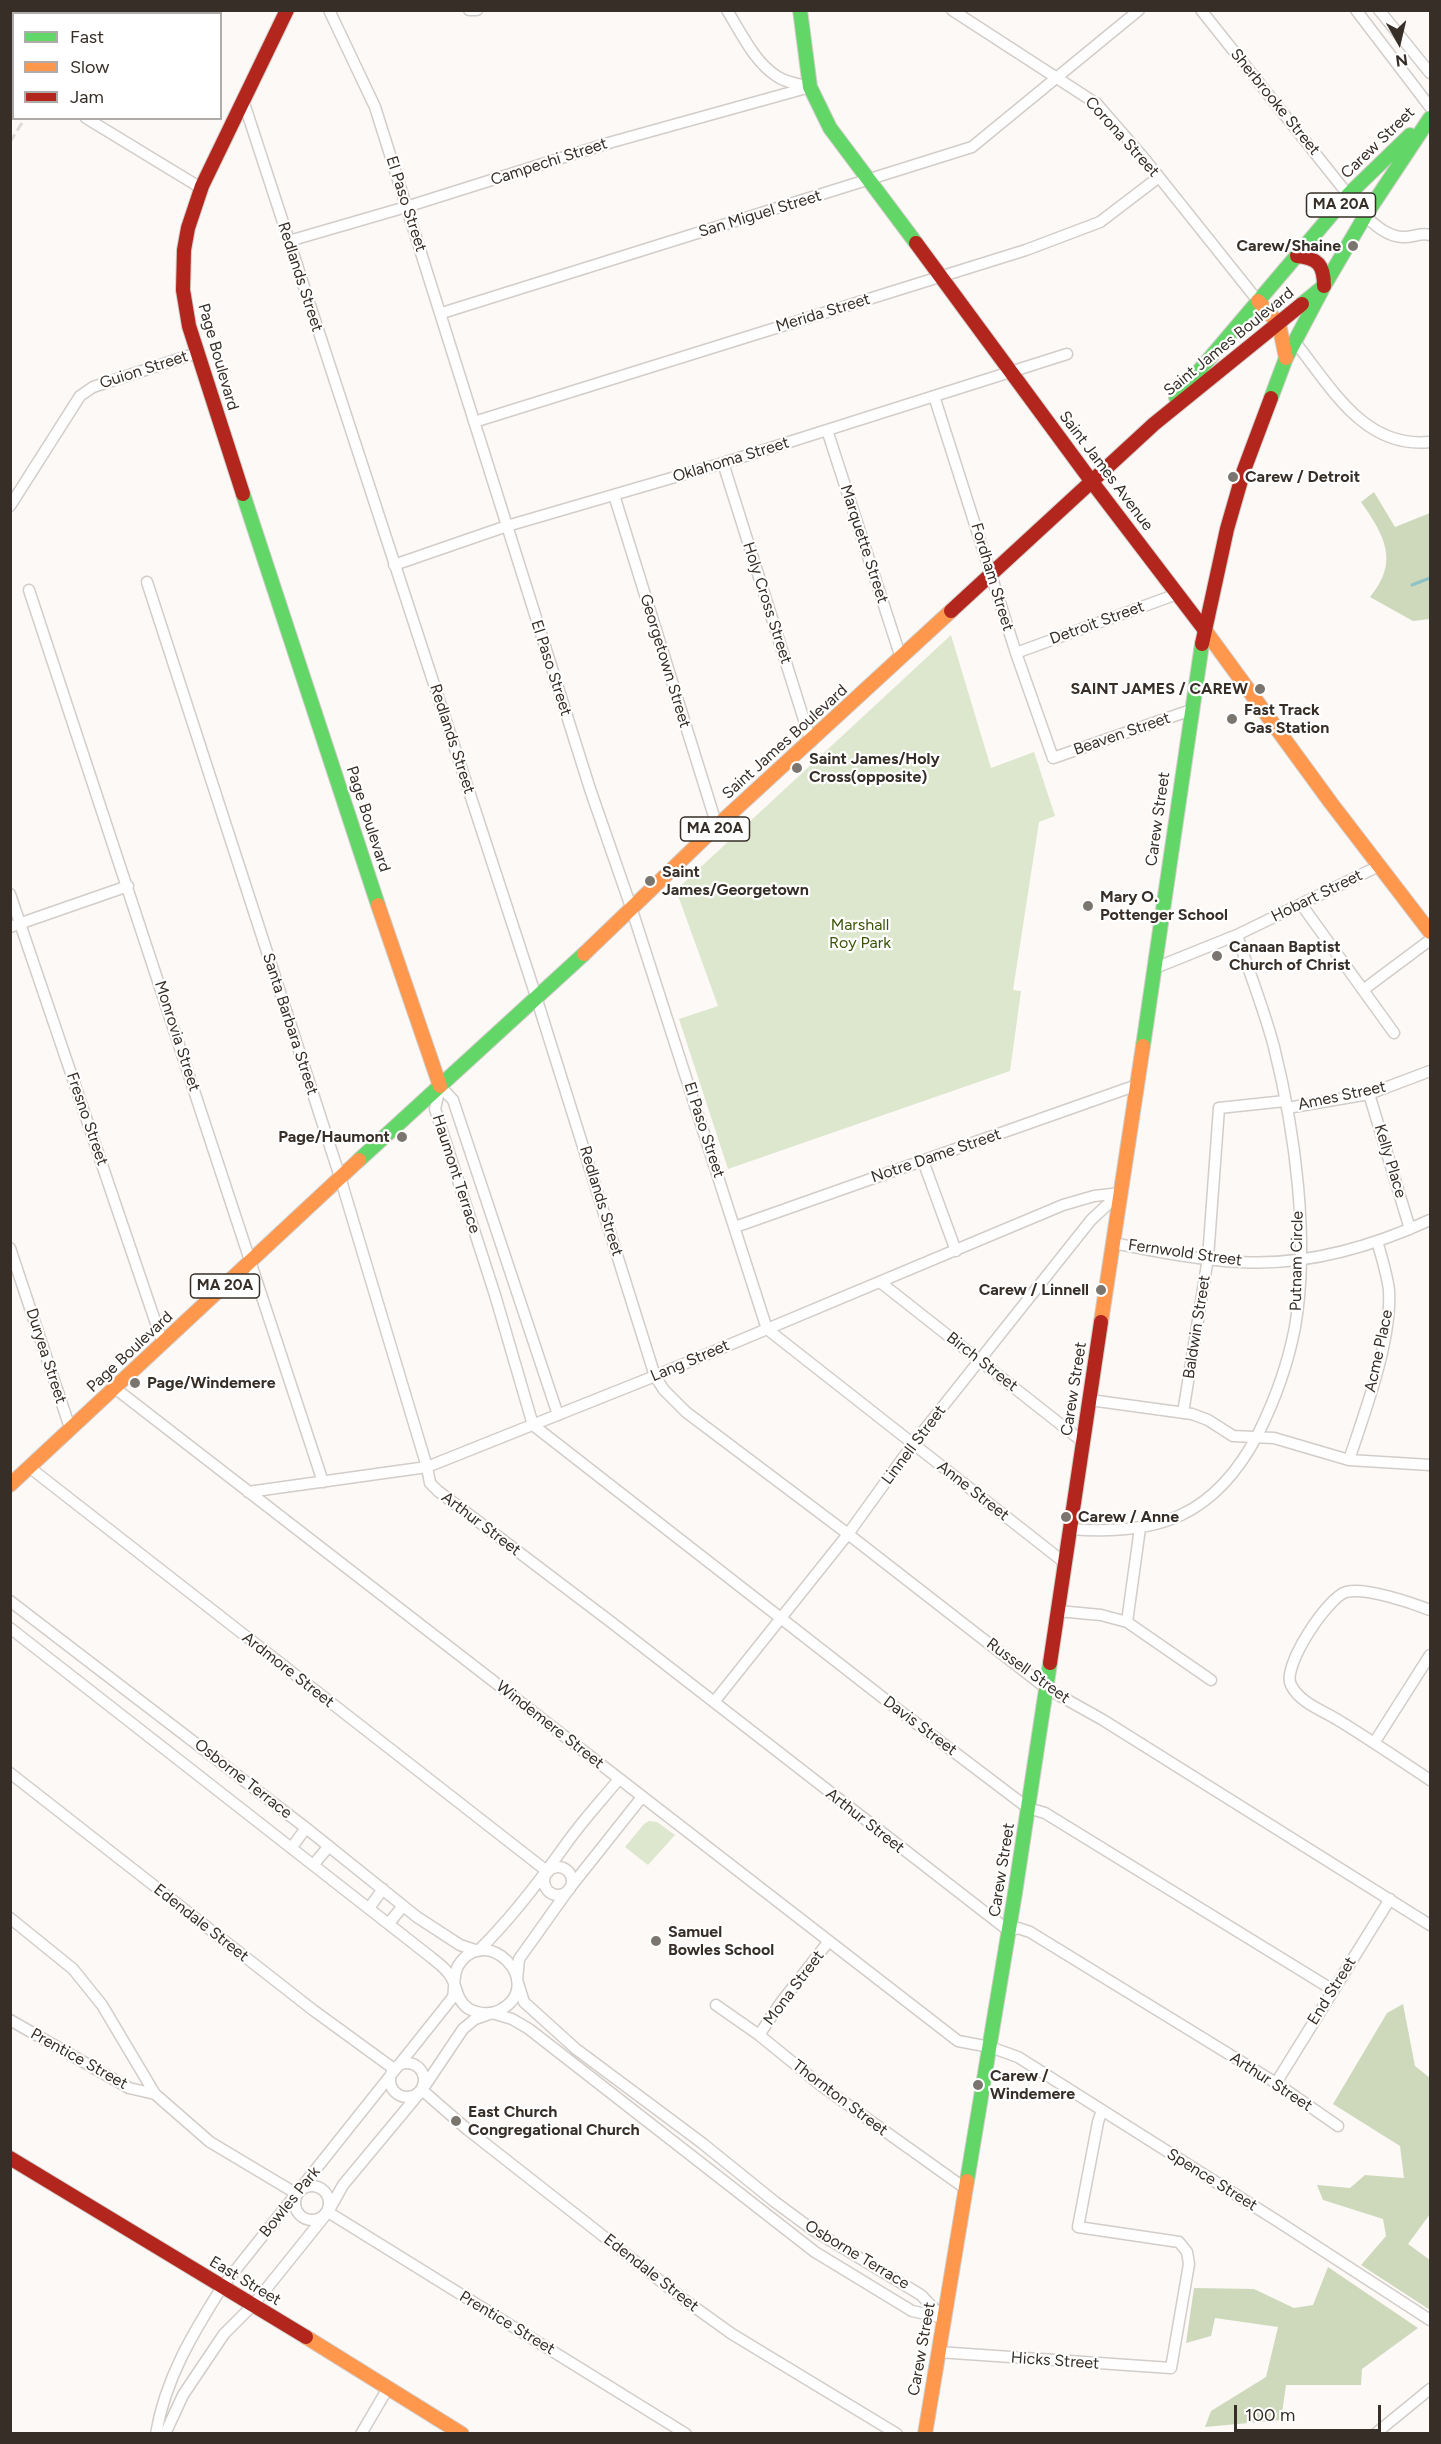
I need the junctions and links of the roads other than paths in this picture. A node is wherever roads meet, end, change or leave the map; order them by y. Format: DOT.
graph roads {
  1 [pos="287,10"];
  2 [pos="329,10"];
  3 [pos="468,10"];
  4 [pos="477,10"];
  5 [pos="727,10"];
  6 [pos="800,10"];
  7 [pos="952,10"];
  8 [pos="1139,10"];
  9 [pos="1201,10"];
  10 [pos="1356,10"];
  11 [pos="1379,10"];
  12 [pos="1431,73"];
  13 [pos="1058,77"];
  14 [pos="810,87"];
  15 [pos="244,103"];
  16 [pos="1431,107"];
  17 [pos="1431,117"];
  18 [pos="89,120"];
  19 [pos="1159,177"];
  20 [pos="870,181"];
  21 [pos="201,188"];
  22 [pos="1349,194"];
  23 [pos="406,207"];
  24 [pos="1365,216"];
  25 [pos="1431,235"];
  26 [pos="289,240"];
  27 [pos="1296,256"];
  28 [pos="941,276"];
  29 [pos="1324,286"];
  30 [pos="1258,301"];
  31 [pos="442,313"];
  32 [pos="1279,324"];
  33 [pos="1295,342"];
  34 [pos="197,353"];
  35 [pos="1067,354"];
  36 [pos="1286,358"];
  37 [pos="1012,371"];
  38 [pos="934,396"];
  39 [pos="474,422"];
  40 [pos="1154,424"];
  41 [pos="827,430"];
  42 [pos="1431,442"];
  43 [pos="723,463"];
  44 [pos="1092,482"];
  45 [pos="614,495"];
  46 [pos="10,506"];
  47 [pos="507,526"];
  48 [pos="394,565"];
  49 [pos="992,574"];
  50 [pos="147,582"];
  51 [pos="29,590"];
  52 [pos="1178,594"];
  53 [pos="1204,629"];
  54 [pos="1016,653"];
  55 [pos="901,658"];
  56 [pos="1191,710"];
  57 [pos="811,742"];
  58 [pos="1053,758"];
  59 [pos="717,826"];
  60 [pos="1379,866"];
  61 [pos="128,886"];
  62 [pos="10,894"];
  63 [pos="1300,904"];
  64 [pos="632,910"];
  65 [pos="16,925"];
  66 [pos="1431,932"];
  67 [pos="1237,934"];
  68 [pos="1431,940"];
  69 [pos="1155,968"];
  70 [pos="1363,990"];
  71 [pos="537,999"];
  72 [pos="1394,1033"];
  73 [pos="1431,1071"];
  74 [pos="1137,1085"];
  75 [pos="440,1086"];
  76 [pos="1369,1094"];
  77 [pos="1286,1104"];
  78 [pos="1218,1133"];
  79 [pos="923,1161"];
  80 [pos="340,1178"];
  81 [pos="1121,1193"];
  82 [pos="1431,1220"];
  83 [pos="735,1227"];
  84 [pos="1410,1229"];
  85 [pos="1377,1241"];
  86 [pos="1113,1243"];
  87 [pos="10,1248"];
  88 [pos="956,1251"];
  89 [pos="1209,1258"];
  90 [pos="1300,1260"];
  91 [pos="251,1262"];
  92 [pos="508,1266"];
  93 [pos="488,1273"];
  94 [pos="880,1282"];
  95 [pos="767,1329"];
  96 [pos="163,1344"];
  97 [pos="980,1361"];
  98 [pos="655,1376"];
  99 [pos="116,1389"];
  100 [pos="1090,1400"];
  101 [pos="1183,1413"];
  102 [pos="558,1415"];
  103 [pos="533,1425"];
  104 [pos="70,1428"];
  105 [pos="1256,1438"];
  106 [pos="1083,1442"];
  107 [pos="913,1444"];
  108 [pos="1349,1460"];
  109 [pos="1431,1465"];
  110 [pos="29,1467"];
  111 [pos="428,1467"];
  112 [pos="323,1482"];
  113 [pos="10,1485"];
  114 [pos="248,1492"];
  115 [pos="1140,1528"];
  116 [pos="1070,1529"];
  117 [pos="848,1534"];
  118 [pos="1065,1563"];
  119 [pos="13,1607"];
  120 [pos="1431,1610"];
  121 [pos="1058,1611"];
  122 [pos="781,1618"];
  123 [pos="1127,1622"];
  124 [pos="10,1628"];
  125 [pos="1431,1655"];
  126 [pos="110,1677"];
  127 [pos="1211,1680"];
  128 [pos="1046,1688"];
  129 [pos="95,1693"];
  130 [pos="133,1695"];
  131 [pos="714,1702"];
  132 [pos="118,1711"];
  133 [pos="1374,1743"];
  134 [pos="208,1753"];
  135 [pos="194,1770"];
  136 [pos="233,1772"];
  137 [pos="10,1773"];
  138 [pos="619,1779"];
  139 [pos="1431,1780"];
  140 [pos="218,1788"];
  141 [pos="642,1797"];
  142 [pos="1028,1808"];
  143 [pos="306,1828"];
  144 [pos="329,1846"];
  145 [pos="292,1847"];
  146 [pos="314,1864"];
  147 [pos="548,1872"];
  148 [pos="383,1889"];
  149 [pos="569,1889"];
  150 [pos="1390,1899"];
  151 [pos="403,1906"];
  152 [pos="369,1908"];
  153 [pos="10,1918"];
  154 [pos="389,1923"];
  155 [pos="1431,1925"];
  156 [pos="1009,1931"];
  157 [pos="829,1941"];
  158 [pos="478,1952"];
  159 [pos="517,1980"];
  160 [pos="454,1988"];
  161 [pos="1333,1990"];
  162 [pos="716,2005"];
  163 [pos="492,2013"];
  164 [pos="10,2020"];
  165 [pos="759,2035"];
  166 [pos="990,2047"];
  167 [pos="394,2069"];
  168 [pos="1276,2083"];
  169 [pos="422,2090"];
  170 [pos="154,2094"];
  171 [pos="1102,2110"];
  172 [pos="1338,2126"];
  173 [pos="10,2158"];
  174 [pos="966,2189"];
  175 [pos="297,2194"];
  176 [pos="328,2212"];
  177 [pos="222,2287"];
  178 [pos="254,2304"];
  179 [pos="944,2318"];
  180 [pos="1431,2320"];
  181 [pos="938,2352"];
  182 [pos="388,2388"];
  183 [pos="1431,2390"];
  184 [pos="156,2433"];
  185 [pos="165,2433"];
  186 [pos="361,2433"];
  187 [pos="462,2433"];
  188 [pos="686,2433"];
  189 [pos="897,2433"];
  190 [pos="924,2433"];
  191 [pos="1375,2433"];
  1 -- 15 [label="main road, Page Boulevard"];
  2 -- 23 [label="street, El Paso Street"];
  3 -- 4 [label="street"];
  5 -- 14 [label="street"];
  6 -- 14 [label="main road, Saint James Avenue"];
  7 -- 13 [label="street, Corona Street"];
  8 -- 13 [label="street, San Miguel Street"];
  9 -- 22 [label="street, Sherbrooke Street"];
  10 -- 16 [label="street"];
  11 -- 12 [label="street"];
  13 -- 19 [label="street, Corona Street"];
  13 -- 20 [label="street, San Miguel Street"];
  14 -- 20 [label="main road, Saint James Avenue"];
  14 -- 23 [label="street, Campechi Street"];
  15 -- 21 [label="main road, Page Boulevard"];
  15 -- 26 [label="street, Redlands Street"];
  17 -- 22 [label="main road, Carew Street / MA 20A"];
  17 -- 24 [label="main road, Carew Street / MA 20A"];
  18 -- 21 [label="street"];
  19 -- 28 [label="street, Merida Street"];
  19 -- 30 [label="street, Corona Street"];
  20 -- 28 [label="main road, Saint James Avenue"];
  20 -- 31 [label="street, San Miguel Street"];
  21 -- 34 [label="main road, Page Boulevard"];
  22 -- 24 [label="street, Carew Street"];
  22 -- 27 [label="main road, Carew Street / MA 20A"];
  23 -- 26 [label="street, Campechi Street"];
  23 -- 31 [label="street, El Paso Street"];
  24 -- 25 [label="street"];
  24 -- 29 [label="main road, Carew Street / MA 20A"];
  26 -- 48 [label="street, Redlands Street"];
  27 -- 29 [label="main road"];
  27 -- 30 [label="main road, Carew Street / MA 20A"];
  28 -- 37 [label="main road, Saint James Avenue"];
  28 -- 39 [label="street, Merida Street"];
  29 -- 32 [label="main road, Saint James Boulevard / MA 20A"];
  29 -- 33 [label="main road, Carew Street"];
  30 -- 32 [label="main road"];
  30 -- 40 [label="main road, Saint James Boulevard / MA 20A"];
  31 -- 39 [label="street, El Paso Street"];
  32 -- 36 [label="main road"];
  32 -- 40 [label="main road, Saint James Boulevard / MA 20A"];
  33 -- 36 [label="main road, Carew Street"];
  33 -- 42 [label="street"];
  34 -- 46 [label="street, Guion Street"];
  34 -- 75 [label="main road, Page Boulevard"];
  35 -- 37 [label="street, Oklahoma Street"];
  36 -- 53 [label="main road, Carew Street"];
  37 -- 38 [label="street, Oklahoma Street"];
  37 -- 44 [label="main road, Saint James Avenue"];
  38 -- 41 [label="street, Oklahoma Street"];
  38 -- 49 [label="street, Fordham Street"];
  39 -- 47 [label="street, El Paso Street"];
  40 -- 44 [label="main road, Saint James Boulevard / MA 20A"];
  41 -- 43 [label="street, Oklahoma Street"];
  41 -- 55 [label="street, Marquette Street"];
  43 -- 45 [label="street, Oklahoma Street"];
  43 -- 57 [label="street, Holy Cross Street"];
  44 -- 49 [label="main road, Saint James Boulevard / MA 20A"];
  44 -- 52 [label="main road, Saint James Avenue"];
  45 -- 47 [label="street, Oklahoma Street"];
  45 -- 59 [label="street, Georgetown Street"];
  47 -- 48 [label="street, Oklahoma Street"];
  47 -- 64 [label="street, El Paso Street"];
  48 -- 71 [label="street, Redlands Street"];
  49 -- 54 [label="street, Fordham Street"];
  49 -- 55 [label="main road, Saint James Boulevard / MA 20A"];
  50 -- 80 [label="street, Santa Barbara Street"];
  51 -- 61 [label="street, Monrovia Street"];
  52 -- 53 [label="main road, Saint James Avenue"];
  52 -- 54 [label="street, Detroit Street"];
  53 -- 56 [label="main road, Carew Street"];
  53 -- 60 [label="main road, Saint James Avenue"];
  54 -- 58 [label="street, Fordham Street"];
  55 -- 57 [label="main road, Saint James Boulevard / MA 20A"];
  56 -- 58 [label="street, Beaven Street"];
  56 -- 69 [label="main road, Carew Street"];
  57 -- 59 [label="main road, Saint James Boulevard / MA 20A"];
  59 -- 64 [label="main road, Saint James Boulevard / MA 20A"];
  60 -- 63 [label="street, Hobart Street"];
  60 -- 66 [label="main road, Saint James Avenue"];
  61 -- 65 [label="street"];
  61 -- 91 [label="street, Monrovia Street"];
  62 -- 65 [label="street, Fresno Street"];
  63 -- 67 [label="street, Hobart Street"];
  63 -- 70 [label="street"];
  64 -- 71 [label="main road, Saint James Boulevard / MA 20A"];
  64 -- 83 [label="street, El Paso Street"];
  65 -- 96 [label="street, Fresno Street"];
  67 -- 69 [label="street, Hobart Street"];
  67 -- 77 [label="street, Putnam Circle"];
  68 -- 70 [label="street"];
  69 -- 74 [label="main road, Carew Street"];
  70 -- 72 [label="street"];
  71 -- 75 [label="main road, Saint James Boulevard / MA 20A"];
  71 -- 98 [label="street, Redlands Street"];
  73 -- 76 [label="street, Ames Street"];
  74 -- 79 [label="street, Notre Dame Street"];
  74 -- 81 [label="main road, Carew Street"];
  75 -- 80 [label="main road, Page Boulevard / MA 20A"];
  75 -- 92 [label="street, Haumont Terrace"];
  75 -- 93 [label="street, Haumont Terrace"];
  76 -- 77 [label="street, Ames Street"];
  76 -- 84 [label="street, Kelly Place"];
  77 -- 78 [label="street, Ames Street"];
  77 -- 90 [label="street, Putnam Circle"];
  78 -- 89 [label="street, Baldwin Street"];
  79 -- 83 [label="street, Notre Dame Street"];
  79 -- 88 [label="street"];
  80 -- 91 [label="main road, Page Boulevard / MA 20A"];
  80 -- 111 [label="street, Santa Barbara Street"];
  81 -- 86 [label="main road, Carew Street"];
  81 -- 88 [label="street, Lang Street"];
  81 -- 97 [label="street, Linnell Street"];
  82 -- 84 [label="street, Fernwold Street"];
  83 -- 95 [label="street, El Paso Street"];
  84 -- 85 [label="street, Fernwold Street"];
  85 -- 90 [label="street, Fernwold Street"];
  85 -- 108 [label="street, Acme Place"];
  86 -- 89 [label="street, Fernwold Street"];
  86 -- 100 [label="main road, Carew Street"];
  87 -- 104 [label="street, Duryea Street"];
  88 -- 94 [label="street, Lang Street"];
  89 -- 90 [label="street, Fernwold Street"];
  89 -- 101 [label="street, Baldwin Street"];
  90 -- 105 [label="street, Putnam Circle"];
  91 -- 96 [label="main road, Page Boulevard / MA 20A"];
  91 -- 112 [label="street, Monrovia Street"];
  92 -- 93 [label="street"];
  92 -- 102 [label="street, Haumont Terrace"];
  93 -- 103 [label="street, Haumont Terrace"];
  94 -- 95 [label="street, Lang Street"];
  94 -- 97 [label="street, Birch Street"];
  95 -- 98 [label="street, Lang Street"];
  95 -- 107 [label="street, Anne Street"];
  96 -- 99 [label="main road, Page Boulevard / MA 20A"];
  97 -- 106 [label="street, Birch Street"];
  97 -- 107 [label="street, Linnell Street"];
  98 -- 102 [label="street, Lang Street"];
  98 -- 117 [label="street, Russell Street"];
  99 -- 104 [label="main road, Page Boulevard / MA 20A"];
  99 -- 114 [label="street, Windemere Street"];
  100 -- 101 [label="street"];
  100 -- 106 [label="main road, Carew Street"];
  101 -- 105 [label="street"];
  102 -- 103 [label="street, Lang Street"];
  103 -- 111 [label="street, Lang Street"];
  103 -- 122 [label="street, Davis Street"];
  104 -- 110 [label="main road, Page Boulevard / MA 20A"];
  105 -- 108 [label="street"];
  105 -- 115 [label="street, Putnam Circle"];
  106 -- 116 [label="main road, Carew Street"];
  107 -- 117 [label="street, Linnell Street"];
  107 -- 118 [label="street, Anne Street"];
  108 -- 109 [label="street"];
  110 -- 113 [label="main road, Page Boulevard / MA 20A"];
  110 -- 147 [label="street, Ardmore Street"];
  111 -- 112 [label="street, Lang Street"];
  111 -- 131 [label="street, Arthur Street"];
  112 -- 114 [label="street, Lang Street"];
  114 -- 138 [label="street, Windemere Street"];
  115 -- 116 [label="street, Putnam Circle"];
  115 -- 123 [label="street"];
  116 -- 118 [label="main road, Carew Street"];
  117 -- 122 [label="street, Linnell Street"];
  117 -- 128 [label="street, Russell Street"];
  118 -- 121 [label="main road, Carew Street"];
  119 -- 126 [label="street, Osborne Terrace"];
  120 -- 133 [label="street"];
  121 -- 123 [label="street"];
  121 -- 128 [label="main road, Carew Street"];
  122 -- 131 [label="street, Linnell Street"];
  122 -- 142 [label="street, Davis Street"];
  123 -- 127 [label="street"];
  124 -- 129 [label="street, Osborne Terrace"];
  125 -- 133 [label="street"];
  126 -- 129 [label="street"];
  126 -- 130 [label="street, Osborne Terrace"];
  128 -- 142 [label="main road, Carew Street"];
  128 -- 150 [label="street, Russell Street"];
  129 -- 132 [label="street, Osborne Terrace"];
  130 -- 132 [label="street"];
  130 -- 134 [label="street, Osborne Terrace"];
  131 -- 156 [label="street, Arthur Street"];
  132 -- 135 [label="street, Osborne Terrace"];
  133 -- 139 [label="street"];
  134 -- 135 [label="street"];
  134 -- 136 [label="street, Osborne Terrace"];
  135 -- 140 [label="street, Osborne Terrace"];
  136 -- 140 [label="street"];
  136 -- 143 [label="street, Osborne Terrace"];
  137 -- 167 [label="street, Edendale Street"];
  138 -- 141 [label="street, Windemere Street"];
  138 -- 147 [label="street, Bowles Park"];
  140 -- 145 [label="street, Osborne Terrace"];
  141 -- 149 [label="street, Bowles Park"];
  141 -- 157 [label="street, Windemere Street"];
  142 -- 156 [label="main road, Carew Street"];
  142 -- 161 [label="street, Davis Street"];
  143 -- 144 [label="street, Osborne Terrace"];
  143 -- 145 [label="street"];
  144 -- 146 [label="street"];
  144 -- 148 [label="street, Osborne Terrace"];
  145 -- 146 [label="street, Osborne Terrace"];
  146 -- 152 [label="street, Osborne Terrace"];
  147 -- 149 [label="street, Ardmore Street"];
  147 -- 149 [label="street, Ardmore Street"];
  147 -- 158 [label="street, Bowles Park"];
  148 -- 151 [label="street, Osborne Terrace"];
  148 -- 152 [label="street"];
  149 -- 159 [label="street, Bowles Park"];
  150 -- 155 [label="street, Russell Street"];
  150 -- 161 [label="street, End Street"];
  151 -- 154 [label="street"];
  151 -- 158 [label="street, Osborne Terrace"];
  152 -- 154 [label="street, Osborne Terrace"];
  153 -- 170 [label="street"];
  154 -- 160 [label="street, Osborne Terrace"];
  156 -- 166 [label="main road, Carew Street"];
  156 -- 168 [label="street, Arthur Street"];
  157 -- 165 [label="street, Mona Street"];
  157 -- 166 [label="street, Windemere Street"];
  158 -- 159 [label="street"];
  158 -- 160 [label="street, Bowles Park"];
  159 -- 163 [label="street, Bowles Park"];
  159 -- 179 [label="street, Osborne Terrace"];
  160 -- 163 [label="street"];
  160 -- 167 [label="street, Bowles Park"];
  161 -- 168 [label="street, End Street"];
  162 -- 165 [label="street, Thornton Street"];
  163 -- 169 [label="street, Bowles Park"];
  163 -- 179 [label="street, Osborne Terrace"];
  164 -- 170 [label="street, Prentice Street"];
  165 -- 174 [label="street, Thornton Street"];
  166 -- 171 [label="street, Spence Street"];
  166 -- 174 [label="main road, Carew Street"];
  167 -- 169 [label="street"];
  167 -- 169 [label="street"];
  167 -- 175 [label="street, Bowles Park"];
  168 -- 172 [label="street, Arthur Street"];
  169 -- 176 [label="street, Bowles Park"];
  169 -- 189 [label="street, Edendale Street"];
  170 -- 175 [label="street, Prentice Street"];
  171 -- 180 [label="street, Spence Street"];
  171 -- 181 [label="street, Hicks Street"];
  173 -- 177 [label="main road, East Street"];
  174 -- 179 [label="main road, Carew Street"];
  175 -- 176 [label="street"];
  175 -- 176 [label="street"];
  175 -- 177 [label="street, Bowles Park"];
  176 -- 178 [label="street, Bowles Park"];
  176 -- 188 [label="street, Prentice Street"];
  177 -- 178 [label="main road, East Street"];
  177 -- 184 [label="street, Bowles Park"];
  178 -- 182 [label="main road, East Street"];
  178 -- 185 [label="street, Bowles Park"];
  179 -- 181 [label="main road, Carew Street"];
  181 -- 190 [label="main road, Carew Street"];
  182 -- 186 [label="street"];
  182 -- 187 [label="main road, East Street"];
  183 -- 191 [label="street"];
}
